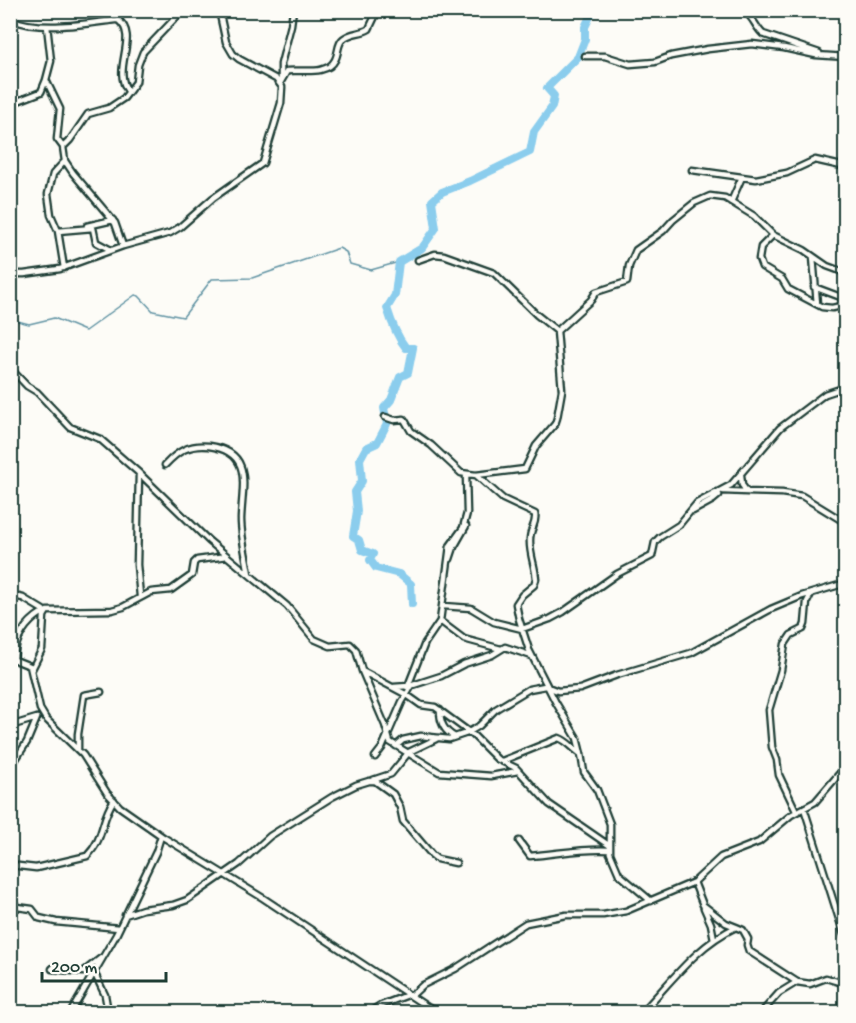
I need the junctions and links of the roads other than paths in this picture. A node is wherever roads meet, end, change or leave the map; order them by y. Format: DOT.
graph roads {
  1 [pos="123,10"];
  2 [pos="183,10"];
  3 [pos="219,10"];
  4 [pos="293,10"];
  5 [pos="378,10"];
  6 [pos="743,10"];
  7 [pos="10,19"];
  8 [pos="118,20"];
  9 [pos="20,23"];
  10 [pos="10,25"];
  11 [pos="47,26"];
  12 [pos="585,56"];
  13 [pos="827,57"];
  14 [pos="846,57"];
  15 [pos="46,80"];
  16 [pos="281,81"];
  17 [pos="128,91"];
  18 [pos="10,104"];
  19 [pos="63,147"];
  20 [pos="65,161"];
  21 [pos="846,167"];
  22 [pos="692,170"];
  23 [pos="742,177"];
  24 [pos="731,202"];
  25 [pos="113,220"];
  26 [pos="80,228"];
  27 [pos="58,231"];
  28 [pos="773,236"];
  29 [pos="123,246"];
  30 [pos="111,250"];
  31 [pos="813,257"];
  32 [pos="418,260"];
  33 [pos="64,268"];
  34 [pos="846,273"];
  35 [pos="10,274"];
  36 [pos="814,287"];
  37 [pos="846,299"];
  38 [pos="817,304"];
  39 [pos="846,305"];
  40 [pos="557,331"];
  41 [pos="10,368"];
  42 [pos="846,387"];
  43 [pos="385,417"];
  44 [pos="165,465"];
  45 [pos="139,473"];
  46 [pos="466,475"];
  47 [pos="476,475"];
  48 [pos="741,475"];
  49 [pos="722,492"];
  50 [pos="747,492"];
  51 [pos="846,523"];
  52 [pos="227,556"];
  53 [pos="249,574"];
  54 [pos="846,583"];
  55 [pos="811,594"];
  56 [pos="10,595"];
  57 [pos="140,596"];
  58 [pos="443,606"];
  59 [pos="44,614"];
  60 [pos="440,621"];
  61 [pos="522,629"];
  62 [pos="501,649"];
  63 [pos="532,656"];
  64 [pos="12,659"];
  65 [pos="32,669"];
  66 [pos="362,671"];
  67 [pos="547,686"];
  68 [pos="392,687"];
  69 [pos="409,687"];
  70 [pos="101,692"];
  71 [pos="406,694"];
  72 [pos="440,710"];
  73 [pos="42,714"];
  74 [pos="37,718"];
  75 [pos="10,726"];
  76 [pos="469,732"];
  77 [pos="387,735"];
  78 [pos="456,737"];
  79 [pos="437,738"];
  80 [pos="396,746"];
  81 [pos="78,750"];
  82 [pos="409,752"];
  83 [pos="581,754"];
  84 [pos="375,756"];
  85 [pos="502,761"];
  86 [pos="846,766"];
  87 [pos="10,768"];
  88 [pos="518,771"];
  89 [pos="373,780"];
  90 [pos="114,800"];
  91 [pos="804,808"];
  92 [pos="796,811"];
  93 [pos="161,836"];
  94 [pos="519,841"];
  95 [pos="610,848"];
  96 [pos="456,863"];
  97 [pos="11,865"];
  98 [pos="222,875"];
  99 [pos="694,882"];
  100 [pos="651,901"];
  101 [pos="703,905"];
  102 [pos="10,906"];
  103 [pos="125,915"];
  104 [pos="736,927"];
  105 [pos="119,928"];
  106 [pos="714,939"];
  107 [pos="846,941"];
  108 [pos="103,957"];
  109 [pos="55,966"];
  110 [pos="94,972"];
  111 [pos="796,982"];
  112 [pos="846,984"];
  113 [pos="409,995"];
  114 [pos="71,1012"];
  115 [pos="108,1012"];
  116 [pos="370,1012"];
  117 [pos="435,1012"];
  118 [pos="642,1012"];
  119 [pos="762,1012"];
  1 -- 8 [label="street"];
  2 -- 17 [label="street"];
  3 -- 16 [label="street"];
  4 -- 16 [label="street"];
  5 -- 16 [label="street"];
  6 -- 13 [label="street"];
  7 -- 9 [label="street"];
  8 -- 11 [label="street"];
  8 -- 17 [label="street"];
  9 -- 10 [label="street"];
  9 -- 11 [label="street"];
  11 -- 15 [label="street"];
  12 -- 13 [label="street"];
  13 -- 14 [label="street"];
  15 -- 18 [label="street"];
  15 -- 19 [label="street"];
  16 -- 29 [label="street"];
  17 -- 19 [label="street"];
  19 -- 20 [label="street"];
  20 -- 25 [label="street"];
  20 -- 27 [label="street"];
  21 -- 23 [label="street"];
  22 -- 23 [label="street"];
  23 -- 24 [label="street"];
  24 -- 28 [label="street"];
  24 -- 40 [label="street"];
  25 -- 26 [label="street"];
  25 -- 29 [label="street"];
  26 -- 27 [label="street"];
  26 -- 30 [label="street"];
  27 -- 33 [label="street"];
  28 -- 31 [label="street"];
  28 -- 38 [label="street"];
  29 -- 30 [label="street"];
  30 -- 33 [label="street"];
  31 -- 34 [label="street"];
  31 -- 36 [label="street"];
  32 -- 40 [label="street"];
  33 -- 35 [label="street"];
  36 -- 37 [label="street"];
  36 -- 38 [label="street"];
  38 -- 39 [label="street"];
  40 -- 47 [label="street"];
  41 -- 45 [label="street"];
  42 -- 48 [label="street"];
  43 -- 46 [label="street"];
  44 -- 53 [label="street"];
  45 -- 52 [label="street"];
  45 -- 57 [label="street"];
  46 -- 47 [label="street"];
  46 -- 58 [label="street"];
  47 -- 61 [label="street"];
  48 -- 49 [label="street"];
  48 -- 50 [label="street"];
  49 -- 50 [label="street"];
  49 -- 61 [label="street"];
  50 -- 51 [label="street"];
  52 -- 53 [label="street"];
  52 -- 57 [label="street"];
  53 -- 66 [label="street"];
  54 -- 55 [label="street"];
  55 -- 67 [label="street"];
  55 -- 92 [label="street"];
  56 -- 59 [label="street"];
  57 -- 59 [label="street"];
  58 -- 60 [label="street"];
  58 -- 61 [label="street"];
  59 -- 64 [label="street"];
  59 -- 65 [label="street"];
  60 -- 62 [label="street"];
  60 -- 69 [label="street"];
  61 -- 63 [label="street"];
  62 -- 63 [label="street"];
  62 -- 69 [label="street"];
  63 -- 67 [label="street"];
  64 -- 65 [label="street"];
  65 -- 73 [label="street"];
  66 -- 68 [label="street"];
  66 -- 77 [label="street"];
  67 -- 76 [label="street"];
  67 -- 83 [label="street"];
  68 -- 69 [label="street"];
  68 -- 71 [label="street"];
  69 -- 71 [label="street"];
  70 -- 81 [label="street"];
  71 -- 72 [label="street"];
  71 -- 77 [label="street"];
  72 -- 76 [label="street"];
  72 -- 78 [label="street"];
  73 -- 74 [label="street"];
  73 -- 81 [label="street"];
  74 -- 75 [label="street"];
  74 -- 87 [label="street"];
  76 -- 78 [label="street"];
  76 -- 85 [label="street"];
  77 -- 80 [label="street"];
  77 -- 84 [label="street"];
  78 -- 79 [label="street"];
  79 -- 80 [label="street"];
  79 -- 82 [label="street"];
  80 -- 82 [label="street"];
  81 -- 90 [label="street"];
  82 -- 88 [label="street"];
  82 -- 89 [label="street"];
  83 -- 85 [label="street"];
  83 -- 95 [label="street"];
  85 -- 88 [label="street"];
  86 -- 91 [label="street"];
  88 -- 95 [label="street"];
  89 -- 96 [label="street"];
  89 -- 98 [label="street"];
  90 -- 93 [label="street"];
  90 -- 97 [label="street"];
  91 -- 92 [label="street"];
  91 -- 107 [label="street"];
  92 -- 99 [label="street"];
  93 -- 98 [label="street"];
  93 -- 103 [label="street"];
  94 -- 95 [label="street"];
  95 -- 100 [label="street"];
  98 -- 103 [label="street"];
  98 -- 113 [label="street"];
  99 -- 100 [label="street"];
  99 -- 101 [label="street"];
  100 -- 113 [label="street"];
  101 -- 104 [label="street"];
  101 -- 106 [label="street"];
  102 -- 105 [label="street"];
  103 -- 105 [label="street"];
  104 -- 106 [label="street"];
  104 -- 111 [label="street"];
  105 -- 108 [label="street"];
  106 -- 118 [label="street"];
  108 -- 109 [label="street"];
  108 -- 110 [label="street"];
  110 -- 114 [label="street"];
  110 -- 115 [label="street"];
  111 -- 112 [label="street"];
  111 -- 119 [label="street"];
  113 -- 116 [label="street"];
  113 -- 117 [label="street"];
}
